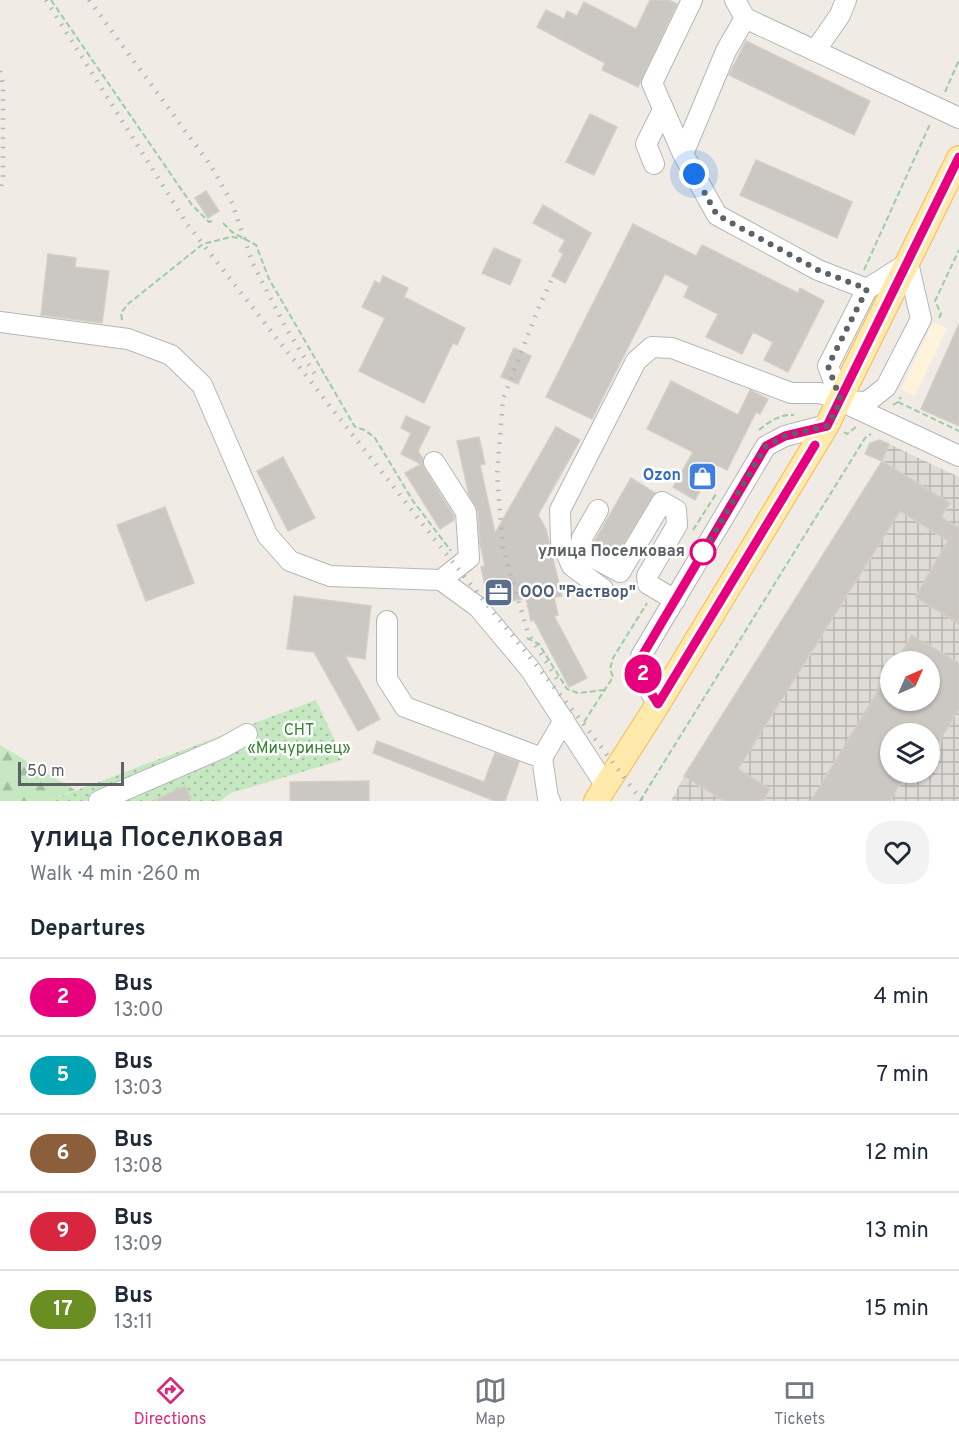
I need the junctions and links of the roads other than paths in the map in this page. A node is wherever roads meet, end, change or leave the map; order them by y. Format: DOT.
graph roads {
  1 [pos="692,0"];
  2 [pos="735,0"];
  3 [pos="846,0"];
  4 [pos="745,18"];
  5 [pos="815,51"];
  6 [pos="663,110"];
  7 [pos="959,118"];
  8 [pos="683,154"];
  9 [pos="959,158"];
  10 [pos="654,164"];
  11 [pos="908,263"];
  12 [pos="867,289"];
  13 [pos="0,322"];
  14 [pos="841,401"];
  15 [pos="827,426"];
  16 [pos="959,456"];
  17 [pos="434,462"];
  18 [pos="598,510"];
  19 [pos="441,580"];
  20 [pos="603,589"];
  21 [pos="675,600"];
  22 [pos="387,621"];
  23 [pos="658,704"];
  24 [pos="569,728"];
  25 [pos="247,734"];
  26 [pos="542,758"];
  27 [pos="601,794"];
  28 [pos="548,800"];
  29 [pos="99,801"];
  1 -- 6 [label="street"];
  2 -- 4 [label="street"];
  3 -- 5 [label="street"];
  4 -- 5 [label="street"];
  4 -- 8 [label="street"];
  5 -- 7 [label="street"];
  6 -- 8 [label="street"];
  6 -- 10 [label="street"];
  8 -- 12 [label="street"];
  9 -- 11 [label="main road"];
  11 -- 12 [label="street"];
  11 -- 14 [label="main road"];
  11 -- 14 [label="street"];
  12 -- 14 [label="street"];
  13 -- 19 [label="street"];
  14 -- 15 [label="main road"];
  14 -- 16 [label="street"];
  14 -- 20 [label="street"];
  15 -- 21 [label="street"];
  15 -- 23 [label="main road"];
  17 -- 19 [label="street"];
  18 -- 21 [label="street"];
  19 -- 24 [label="street"];
  21 -- 23 [label="street"];
  22 -- 26 [label="street"];
  23 -- 27 [label="main road"];
  24 -- 26 [label="street"];
  24 -- 27 [label="street"];
  25 -- 29 [label="street"];
  26 -- 28 [label="street"];
}
